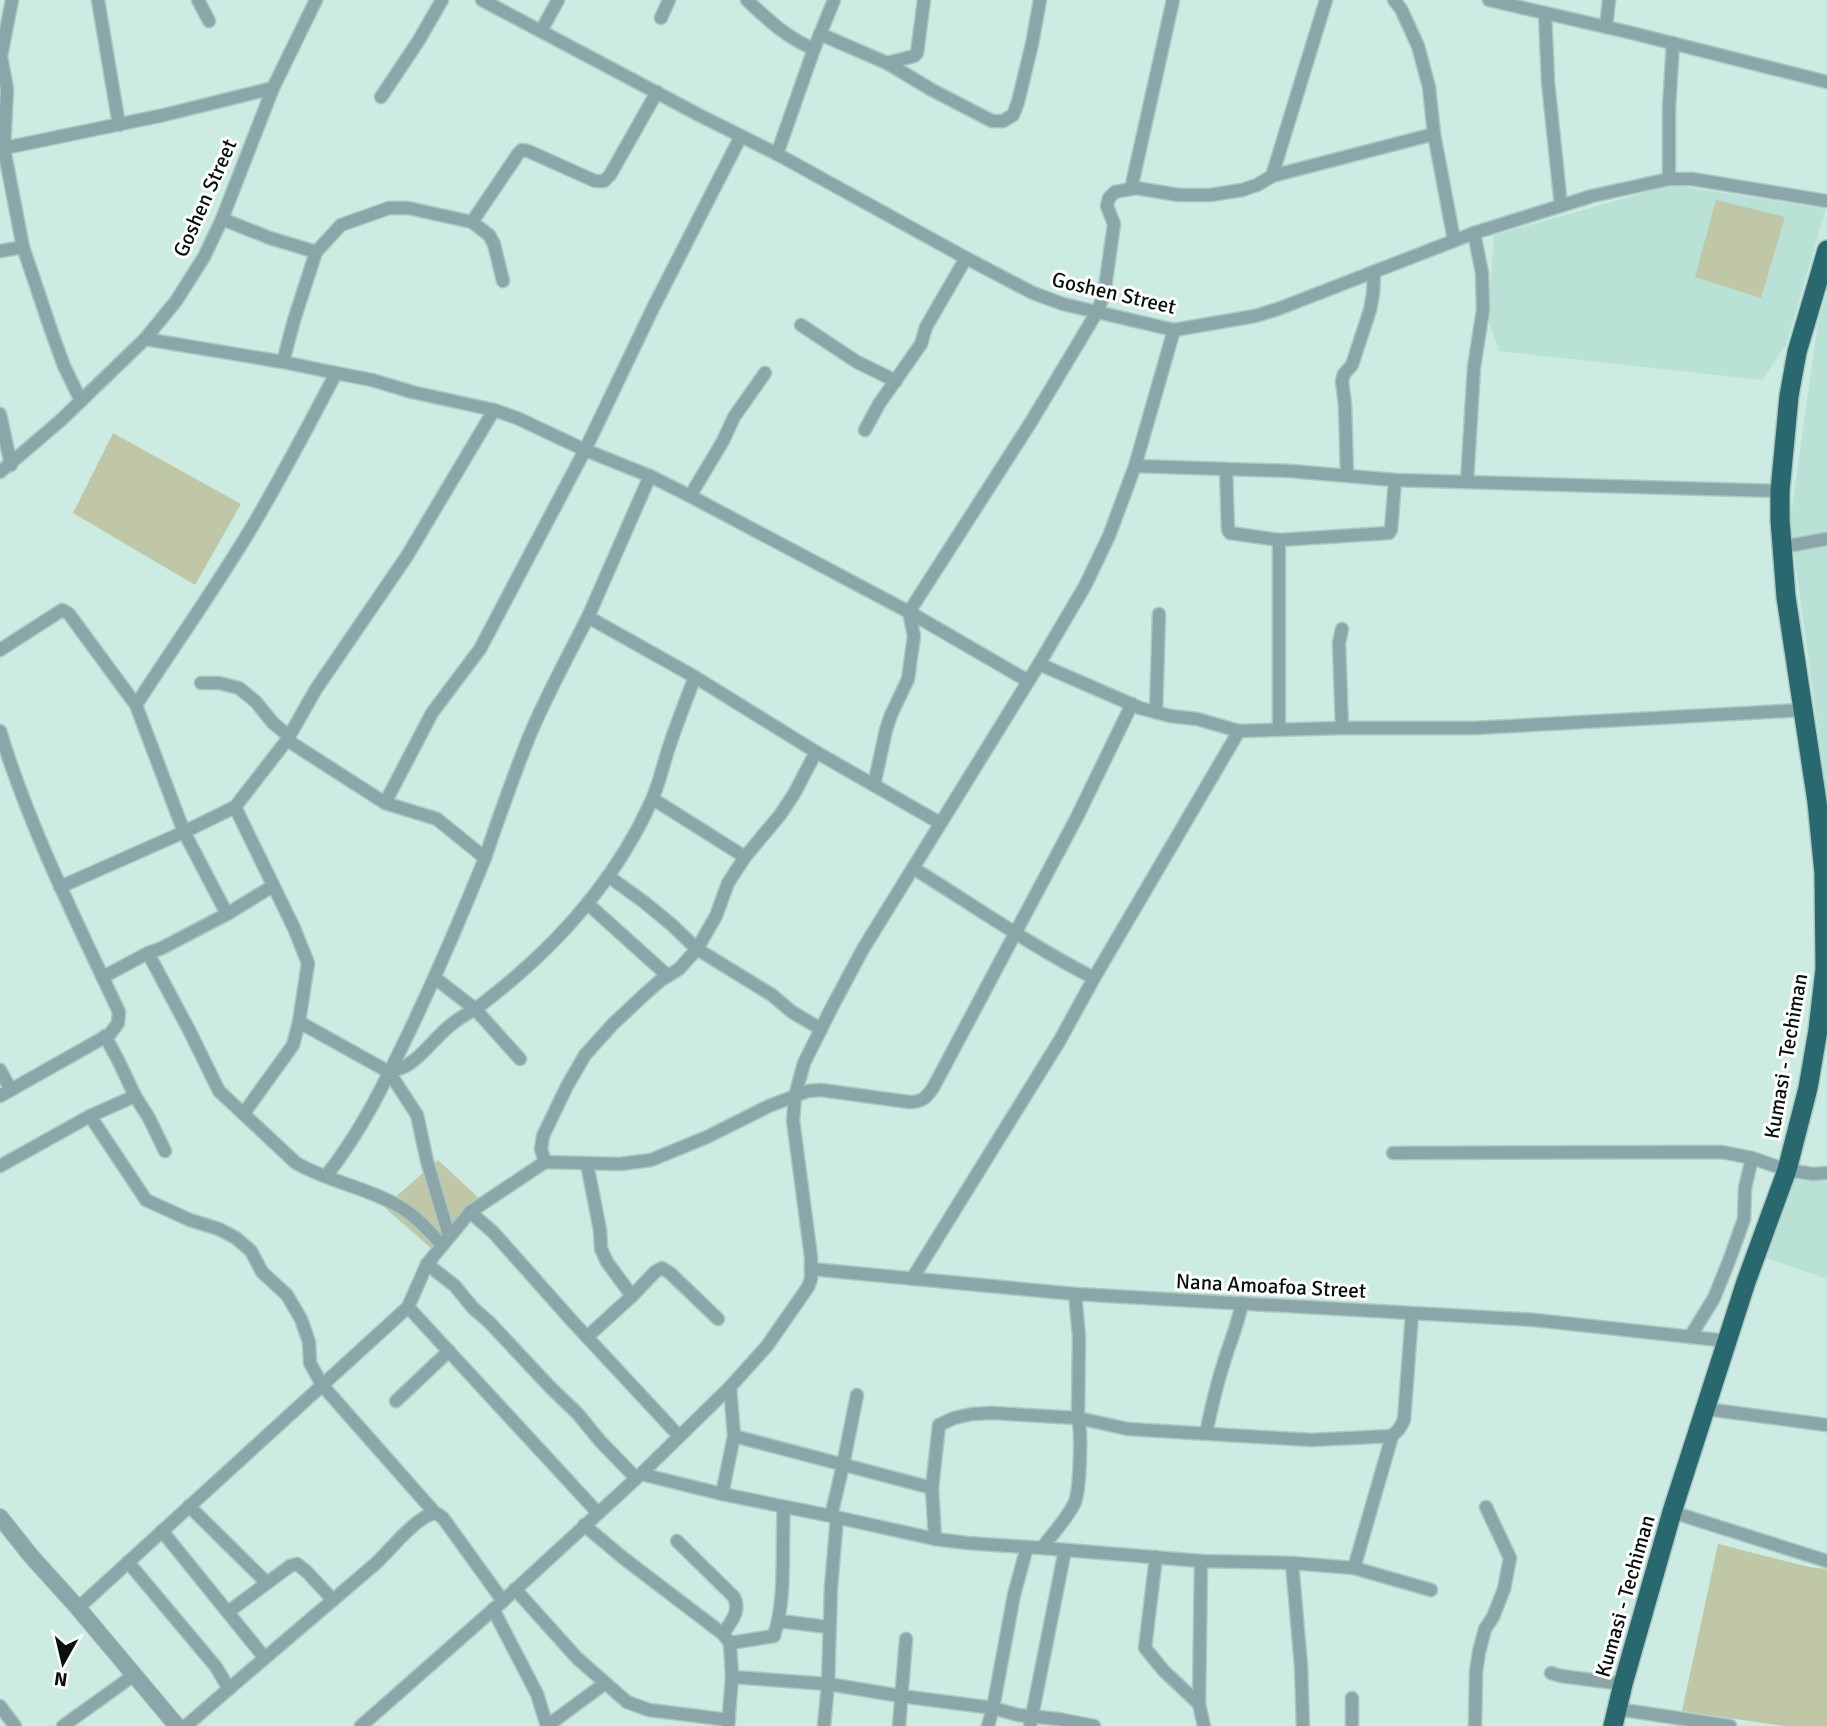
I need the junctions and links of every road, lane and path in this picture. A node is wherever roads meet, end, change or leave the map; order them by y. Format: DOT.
graph roads {
  1 [pos="12,0"];
  2 [pos="98,0"];
  3 [pos="198,0"];
  4 [pos="316,0"];
  5 [pos="442,0"];
  6 [pos="482,0"];
  7 [pos="558,0"];
  8 [pos="669,0"];
  9 [pos="747,0"];
  10 [pos="834,0"];
  11 [pos="924,0"];
  12 [pos="1040,0"];
  13 [pos="1173,0"];
  14 [pos="1326,0"];
  15 [pos="1394,0"];
  16 [pos="1489,0"];
  17 [pos="1609,0"];
  18 [pos="1545,13"];
  19 [pos="661,19"];
  20 [pos="209,21"];
  21 [pos="1606,27"];
  22 [pos="541,31"];
  23 [pos="820,34"];
  24 [pos="1673,43"];
  25 [pos="814,49"];
  26 [pos="887,63"];
  27 [pos="1827,82"];
  28 [pos="273,88"];
  29 [pos="657,92"];
  30 [pos="382,97"];
  31 [pos="119,124"];
  32 [pos="1433,134"];
  33 [pos="741,136"];
  34 [pos="2,149"];
  35 [pos="777,154"];
  36 [pos="1272,176"];
  37 [pos="1669,179"];
  38 [pos="1131,189"];
  39 [pos="1827,201"];
  40 [pos="1560,206"];
  41 [pos="222,219"];
  42 [pos="472,222"];
  43 [pos="1474,233"];
  44 [pos="1454,240"];
  45 [pos="23,247"];
  46 [pos="1827,250"];
  47 [pos="0,251"];
  48 [pos="316,253"];
  49 [pos="966,258"];
  50 [pos="1374,272"];
  51 [pos="503,281"];
  52 [pos="1097,313"];
  53 [pos="801,325"];
  54 [pos="1174,330"];
  55 [pos="145,339"];
  56 [pos="283,362"];
  57 [pos="336,373"];
  58 [pos="765,373"];
  59 [pos="896,381"];
  60 [pos="81,401"];
  61 [pos="494,410"];
  62 [pos="0,414"];
  63 [pos="865,430"];
  64 [pos="585,450"];
  65 [pos="1135,466"];
  66 [pos="6,469"];
  67 [pos="1226,469"];
  68 [pos="1347,475"];
  69 [pos="650,476"];
  70 [pos="1395,480"];
  71 [pos="1467,482"];
  72 [pos="1780,491"];
  73 [pos="691,496"];
  74 [pos="1827,539"];
  75 [pos="1279,540"];
  76 [pos="1782,547"];
  77 [pos="909,612"];
  78 [pos="1159,614"];
  79 [pos="588,617"];
  80 [pos="1342,629"];
  81 [pos="0,650"];
  82 [pos="1039,664"];
  83 [pos="695,677"];
  84 [pos="1028,681"];
  85 [pos="201,683"];
  86 [pos="136,705"];
  87 [pos="1132,705"];
  88 [pos="1803,710"];
  89 [pos="1156,712"];
  90 [pos="1342,728"];
  91 [pos="1279,729"];
  92 [pos="1238,731"];
  93 [pos="1,737"];
  94 [pos="288,738"];
  95 [pos="816,752"];
  96 [pos="874,785"];
  97 [pos="653,799"];
  98 [pos="385,803"];
  99 [pos="235,807"];
  100 [pos="940,823"];
  101 [pos="184,832"];
  102 [pos="485,858"];
  103 [pos="745,858"];
  104 [pos="913,868"];
  105 [pos="608,876"];
  106 [pos="273,886"];
  107 [pos="60,887"];
  108 [pos="588,904"];
  109 [pos="227,914"];
  110 [pos="1015,933"];
  111 [pos="696,949"];
  112 [pos="148,953"];
  113 [pos="1826,969"];
  114 [pos="668,976"];
  115 [pos="103,977"];
  116 [pos="435,978"];
  117 [pos="1094,978"];
  118 [pos="475,1009"];
  119 [pos="299,1022"];
  120 [pos="821,1029"];
  121 [pos="105,1036"];
  122 [pos="520,1059"];
  123 [pos="0,1070"];
  124 [pos="389,1072"];
  125 [pos="6,1093"];
  126 [pos="795,1096"];
  127 [pos="135,1097"];
  128 [pos="244,1113"];
  129 [pos="90,1116"];
  130 [pos="165,1151"];
  131 [pos="1393,1153"];
  132 [pos="1752,1158"];
  133 [pos="545,1163"];
  134 [pos="587,1164"];
  135 [pos="0,1166"];
  136 [pos="1787,1170"];
  137 [pos="1827,1173"];
  138 [pos="326,1176"];
  139 [pos="470,1212"];
  140 [pos="445,1240"];
  141 [pos="427,1264"];
  142 [pos="811,1269"];
  143 [pos="912,1279"];
  144 [pos="1075,1294"];
  145 [pos="632,1296"];
  146 [pos="1242,1303"];
  147 [pos="408,1307"];
  148 [pos="1412,1314"];
  149 [pos="718,1319"];
  150 [pos="587,1337"];
  151 [pos="1690,1337"];
  152 [pos="1728,1341"];
  153 [pos="449,1351"];
  154 [pos="321,1385"];
  155 [pos="730,1387"];
  156 [pos="857,1395"];
  157 [pos="396,1401"];
  158 [pos="1706,1409"];
  159 [pos="1078,1418"];
  160 [pos="1827,1425"];
  161 [pos="1206,1433"];
  162 [pos="679,1436"];
  163 [pos="733,1436"];
  164 [pos="1392,1436"];
  165 [pos="843,1465"];
  166 [pos="638,1476"];
  167 [pos="932,1488"];
  168 [pos="722,1494"];
  169 [pos="189,1506"];
  170 [pos="784,1507"];
  171 [pos="1486,1507"];
  172 [pos="1672,1511"];
  173 [pos="435,1513"];
  174 [pos="598,1513"];
  175 [pos="834,1516"];
  176 [pos="0,1517"];
  177 [pos="584,1525"];
  178 [pos="162,1531"];
  179 [pos="935,1539"];
  180 [pos="677,1541"];
  181 [pos="1027,1547"];
  182 [pos="1042,1548"];
  183 [pos="1065,1550"];
  184 [pos="1156,1557"];
  185 [pos="1200,1561"];
  186 [pos="1827,1561"];
  187 [pos="128,1562"];
  188 [pos="1292,1563"];
  189 [pos="1354,1568"];
  190 [pos="267,1583"];
  191 [pos="515,1589"];
  192 [pos="1430,1590"];
  193 [pos="333,1600"];
  194 [pos="498,1605"];
  195 [pos="78,1608"];
  196 [pos="228,1612"];
  197 [pos="779,1621"];
  198 [pos="828,1627"];
  199 [pos="727,1638"];
  200 [pos="906,1639"];
  201 [pos="264,1657"];
  202 [pos="1551,1673"];
  203 [pos="134,1675"];
  204 [pos="732,1677"];
  205 [pos="604,1684"];
  206 [pos="828,1684"];
  207 [pos="1623,1684"];
  208 [pos="229,1689"];
  209 [pos="901,1696"];
  210 [pos="1352,1698"];
  211 [pos="1199,1704"];
  212 [pos="0,1706"];
  213 [pos="993,1707"];
  214 [pos="1615,1718"];
  215 [pos="676,1720"];
  216 [pos="1031,1722"];
  217 [pos="729,1723"];
  218 [pos="15,1726"];
  219 [pos="63,1726"];
  220 [pos="177,1726"];
  221 [pos="186,1726"];
  222 [pos="361,1726"];
  223 [pos="547,1726"];
  224 [pos="824,1726"];
  225 [pos="899,1726"];
  226 [pos="988,1726"];
  227 [pos="1094,1726"];
  228 [pos="1203,1726"];
  229 [pos="1303,1726"];
  230 [pos="1352,1726"];
  231 [pos="1475,1726"];
  232 [pos="1730,1726"];
  1 -- 34 [label="street"];
  2 -- 31 [label="street"];
  3 -- 20 [label="street"];
  4 -- 28 [label="street, Goshen Street"];
  5 -- 30 [label="street"];
  6 -- 22 [label="street, Goshen Street"];
  7 -- 22 [label="street"];
  8 -- 19 [label="street"];
  9 -- 25 [label="street"];
  10 -- 23 [label="street"];
  11 -- 26 [label="street"];
  12 -- 26 [label="street"];
  13 -- 38 [label="street"];
  14 -- 36 [label="street"];
  15 -- 32 [label="street"];
  16 -- 18 [label="street"];
  17 -- 21 [label="street"];
  18 -- 21 [label="street"];
  18 -- 40 [label="street"];
  21 -- 24 [label="street"];
  22 -- 29 [label="street, Goshen Street"];
  23 -- 25 [label="street"];
  23 -- 26 [label="street"];
  24 -- 27 [label="street"];
  24 -- 37 [label="street"];
  25 -- 35 [label="street"];
  28 -- 31 [label="street"];
  28 -- 41 [label="street, Goshen Street"];
  29 -- 33 [label="street, Goshen Street"];
  29 -- 42 [label="street"];
  31 -- 34 [label="street"];
  32 -- 36 [label="street"];
  32 -- 44 [label="street"];
  33 -- 35 [label="street, Goshen Street"];
  33 -- 64 [label="street"];
  34 -- 45 [label="street"];
  35 -- 49 [label="street, Goshen Street"];
  36 -- 38 [label="street"];
  37 -- 39 [label="street, Goshen Street"];
  37 -- 40 [label="street, Goshen Street"];
  38 -- 52 [label="street"];
  40 -- 43 [label="street, Goshen Street"];
  41 -- 48 [label="street"];
  41 -- 55 [label="street, Goshen Street"];
  42 -- 48 [label="street"];
  42 -- 51 [label="street"];
  43 -- 44 [label="street, Goshen Street"];
  43 -- 71 [label="street"];
  44 -- 50 [label="street, Goshen Street"];
  45 -- 47 [label="street"];
  45 -- 60 [label="street"];
  46 -- 72 [label="highway, Kumasi - Techiman"];
  48 -- 56 [label="street"];
  49 -- 52 [label="street, Goshen Street"];
  49 -- 59 [label="street"];
  50 -- 54 [label="street, Goshen Street"];
  50 -- 68 [label="street"];
  52 -- 54 [label="street, Goshen Street"];
  52 -- 77 [label="street"];
  53 -- 59 [label="street"];
  54 -- 65 [label="street"];
  55 -- 56 [label="street"];
  55 -- 60 [label="street, Goshen Street"];
  56 -- 57 [label="street"];
  57 -- 61 [label="street"];
  57 -- 86 [label="street"];
  58 -- 73 [label="street"];
  59 -- 63 [label="street"];
  60 -- 66 [label="street, Goshen Street"];
  61 -- 64 [label="street"];
  61 -- 94 [label="street"];
  62 -- 66 [label="street"];
  64 -- 69 [label="street"];
  64 -- 98 [label="street"];
  65 -- 67 [label="street"];
  65 -- 82 [label="street"];
  67 -- 68 [label="street"];
  67 -- 75 [label="street"];
  68 -- 70 [label="street"];
  69 -- 73 [label="street"];
  69 -- 79 [label="street"];
  70 -- 71 [label="street"];
  70 -- 75 [label="street"];
  71 -- 72 [label="street"];
  72 -- 76 [label="highway, Kumasi - Techiman"];
  73 -- 77 [label="street"];
  74 -- 76 [label="street"];
  75 -- 91 [label="street"];
  76 -- 88 [label="highway, Kumasi - Techiman"];
  77 -- 84 [label="street"];
  77 -- 96 [label="street"];
  78 -- 89 [label="street"];
  79 -- 83 [label="street"];
  79 -- 102 [label="street"];
  80 -- 90 [label="street"];
  81 -- 86 [label="street"];
  82 -- 84 [label="street"];
  82 -- 87 [label="street"];
  83 -- 95 [label="street"];
  83 -- 97 [label="street"];
  84 -- 100 [label="street"];
  85 -- 94 [label="street"];
  86 -- 101 [label="street"];
  87 -- 89 [label="street"];
  87 -- 110 [label="street"];
  88 -- 90 [label="street"];
  88 -- 113 [label="highway, Kumasi - Techiman"];
  89 -- 92 [label="street"];
  90 -- 91 [label="street"];
  91 -- 92 [label="street"];
  92 -- 117 [label="street"];
  93 -- 107 [label="street"];
  94 -- 98 [label="street"];
  94 -- 99 [label="street"];
  95 -- 96 [label="street"];
  95 -- 103 [label="street"];
  96 -- 100 [label="street"];
  97 -- 103 [label="street"];
  97 -- 105 [label="street"];
  98 -- 102 [label="street"];
  99 -- 101 [label="street"];
  99 -- 106 [label="street"];
  100 -- 104 [label="street"];
  101 -- 107 [label="street"];
  101 -- 109 [label="street"];
  102 -- 116 [label="street"];
  103 -- 111 [label="street"];
  104 -- 110 [label="street"];
  104 -- 120 [label="street"];
  105 -- 108 [label="street"];
  105 -- 111 [label="street"];
  106 -- 109 [label="street"];
  106 -- 119 [label="street"];
  107 -- 115 [label="street"];
  108 -- 114 [label="street"];
  108 -- 118 [label="street"];
  109 -- 112 [label="street"];
  110 -- 117 [label="street"];
  110 -- 126 [label="street"];
  111 -- 114 [label="street"];
  111 -- 120 [label="street"];
  112 -- 115 [label="street"];
  112 -- 128 [label="street"];
  113 -- 136 [label="highway, Kumasi - Techiman"];
  114 -- 133 [label="street"];
  115 -- 121 [label="street"];
  116 -- 118 [label="street"];
  116 -- 124 [label="street"];
  117 -- 143 [label="street"];
  118 -- 122 [label="street"];
  118 -- 124 [label="street"];
  119 -- 124 [label="street"];
  119 -- 128 [label="street"];
  120 -- 126 [label="street"];
  121 -- 125 [label="street"];
  121 -- 127 [label="street"];
  123 -- 125 [label="street"];
  124 -- 138 [label="street"];
  124 -- 140 [label="street"];
  126 -- 134 [label="street"];
  126 -- 142 [label="street"];
  127 -- 129 [label="street"];
  127 -- 130 [label="street"];
  128 -- 138 [label="street"];
  129 -- 135 [label="street"];
  129 -- 154 [label="street"];
  131 -- 132 [label="street"];
  132 -- 136 [label="street"];
  132 -- 151 [label="street"];
  133 -- 134 [label="street"];
  133 -- 139 [label="street"];
  134 -- 145 [label="street"];
  136 -- 137 [label="street"];
  136 -- 152 [label="highway, Kumasi - Techiman"];
  138 -- 140 [label="street"];
  139 -- 140 [label="street"];
  139 -- 150 [label="street"];
  140 -- 141 [label="street"];
  141 -- 147 [label="street"];
  141 -- 166 [label="street"];
  142 -- 143 [label="street, Nana Amoafoa Street"];
  142 -- 155 [label="street"];
  143 -- 144 [label="street, Nana Amoafoa Street"];
  144 -- 146 [label="street, Nana Amoafoa Street"];
  144 -- 159 [label="street"];
  145 -- 149 [label="street"];
  145 -- 150 [label="street"];
  146 -- 148 [label="street, Nana Amoafoa Street"];
  146 -- 161 [label="street"];
  147 -- 153 [label="street"];
  147 -- 154 [label="street"];
  148 -- 151 [label="street, Nana Amoafoa Street"];
  148 -- 164 [label="street"];
  150 -- 162 [label="street"];
  151 -- 152 [label="street, Nana Amoafoa Street"];
  152 -- 158 [label="highway, Kumasi - Techiman"];
  153 -- 157 [label="street"];
  153 -- 174 [label="street"];
  154 -- 169 [label="street"];
  154 -- 173 [label="street"];
  155 -- 162 [label="street"];
  155 -- 163 [label="street"];
  156 -- 165 [label="street"];
  158 -- 160 [label="street"];
  158 -- 172 [label="highway, Kumasi - Techiman"];
  159 -- 161 [label="street"];
  159 -- 167 [label="street"];
  159 -- 182 [label="street"];
  161 -- 164 [label="street"];
  162 -- 166 [label="street"];
  163 -- 165 [label="street"];
  163 -- 168 [label="street"];
  164 -- 189 [label="street"];
  165 -- 167 [label="street"];
  165 -- 175 [label="street"];
  166 -- 168 [label="street"];
  166 -- 174 [label="street"];
  167 -- 179 [label="street"];
  168 -- 170 [label="street"];
  169 -- 178 [label="street"];
  169 -- 190 [label="street"];
  170 -- 175 [label="street"];
  170 -- 197 [label="street"];
  171 -- 231 [label="street"];
  172 -- 186 [label="street"];
  172 -- 207 [label="highway, Kumasi - Techiman"];
  173 -- 193 [label="street"];
  173 -- 194 [label="street"];
  174 -- 177 [label="street"];
  175 -- 179 [label="street"];
  175 -- 198 [label="street"];
  176 -- 195 [label="street"];
  177 -- 191 [label="street"];
  177 -- 199 [label="street"];
  178 -- 187 [label="street"];
  178 -- 196 [label="street"];
  179 -- 181 [label="street"];
  180 -- 199 [label="street"];
  181 -- 182 [label="street"];
  181 -- 213 [label="street"];
  182 -- 183 [label="street"];
  183 -- 184 [label="street"];
  183 -- 216 [label="street"];
  184 -- 185 [label="street"];
  184 -- 211 [label="street"];
  185 -- 188 [label="street"];
  185 -- 211 [label="street"];
  187 -- 195 [label="street"];
  187 -- 208 [label="street"];
  188 -- 189 [label="street"];
  188 -- 229 [label="street"];
  189 -- 192 [label="street"];
  190 -- 193 [label="street"];
  190 -- 196 [label="street"];
  191 -- 194 [label="street"];
  191 -- 205 [label="street"];
  193 -- 201 [label="street"];
  194 -- 222 [label="street"];
  194 -- 223 [label="street"];
  195 -- 203 [label="street"];
  196 -- 201 [label="street"];
  197 -- 198 [label="street"];
  197 -- 199 [label="street"];
  198 -- 206 [label="street"];
  199 -- 204 [label="street"];
  200 -- 209 [label="street"];
  201 -- 208 [label="street"];
  202 -- 207 [label="street"];
  203 -- 219 [label="street"];
  203 -- 220 [label="street"];
  204 -- 206 [label="street"];
  204 -- 217 [label="street"];
  205 -- 215 [label="street"];
  205 -- 223 [label="street"];
  206 -- 209 [label="street"];
  206 -- 224 [label="street"];
  207 -- 214 [label="highway, Kumasi - Techiman"];
  208 -- 221 [label="street"];
  209 -- 213 [label="street"];
  209 -- 225 [label="street"];
  210 -- 230 [label="street"];
  211 -- 228 [label="street"];
  212 -- 218 [label="street"];
  213 -- 216 [label="street"];
  213 -- 226 [label="street"];
  214 -- 232 [label="street"];
  215 -- 217 [label="street"];
  216 -- 227 [label="street"];
}
